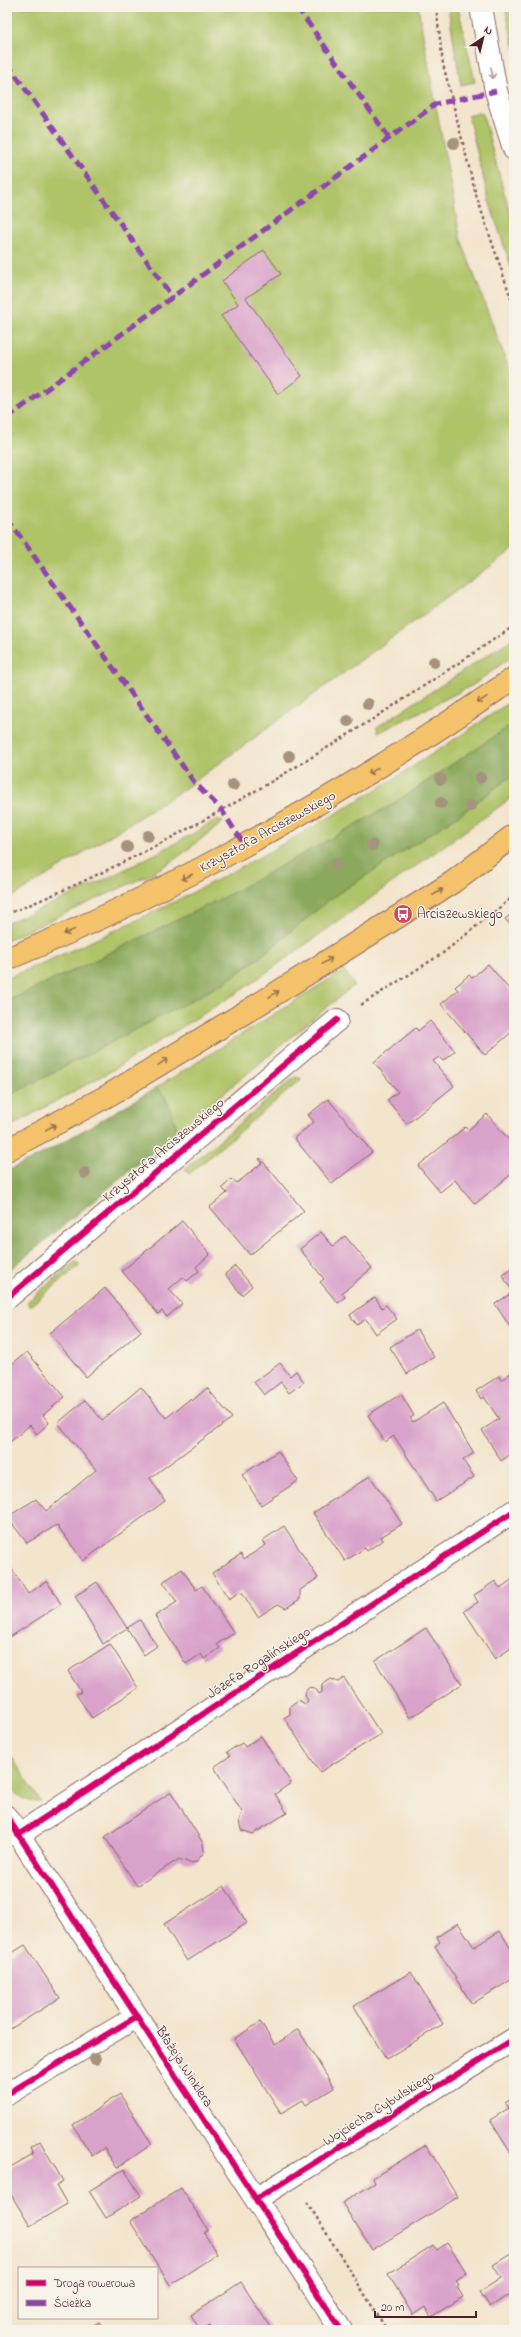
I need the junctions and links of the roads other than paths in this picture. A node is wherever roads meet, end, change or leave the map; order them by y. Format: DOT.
graph roads {
  1 [pos="481,7"];
  2 [pos="514,149"];
  3 [pos="514,678"];
  4 [pos="514,835"];
  5 [pos="7,959"];
  6 [pos="337,1020"];
  7 [pos="7,1150"];
  8 [pos="7,1298"];
  9 [pos="514,1511"];
  10 [pos="13,1826"];
  11 [pos="136,2017"];
  12 [pos="514,2039"];
  13 [pos="7,2094"];
  14 [pos="256,2199"];
  15 [pos="341,2330"];
  1 -- 2 [label="street, one-way"];
  3 -- 5 [label="main road, Krzysztofa Arciszewskiego, one-way"];
  7 -- 4 [label="main road, one-way"];
  6 -- 8 [label="street, Krzysztofa Arciszewskiego"];
  9 -- 10 [label="street, Józefa Rogalińskiego"];
  10 -- 11 [label="street, Błażeja Winklera"];
  11 -- 13 [label="street"];
  11 -- 14 [label="street, Błażeja Winklera"];
  12 -- 14 [label="street, Wojciecha Cybulskiego"];
  14 -- 15 [label="street, Błażeja Winklera"];
}
